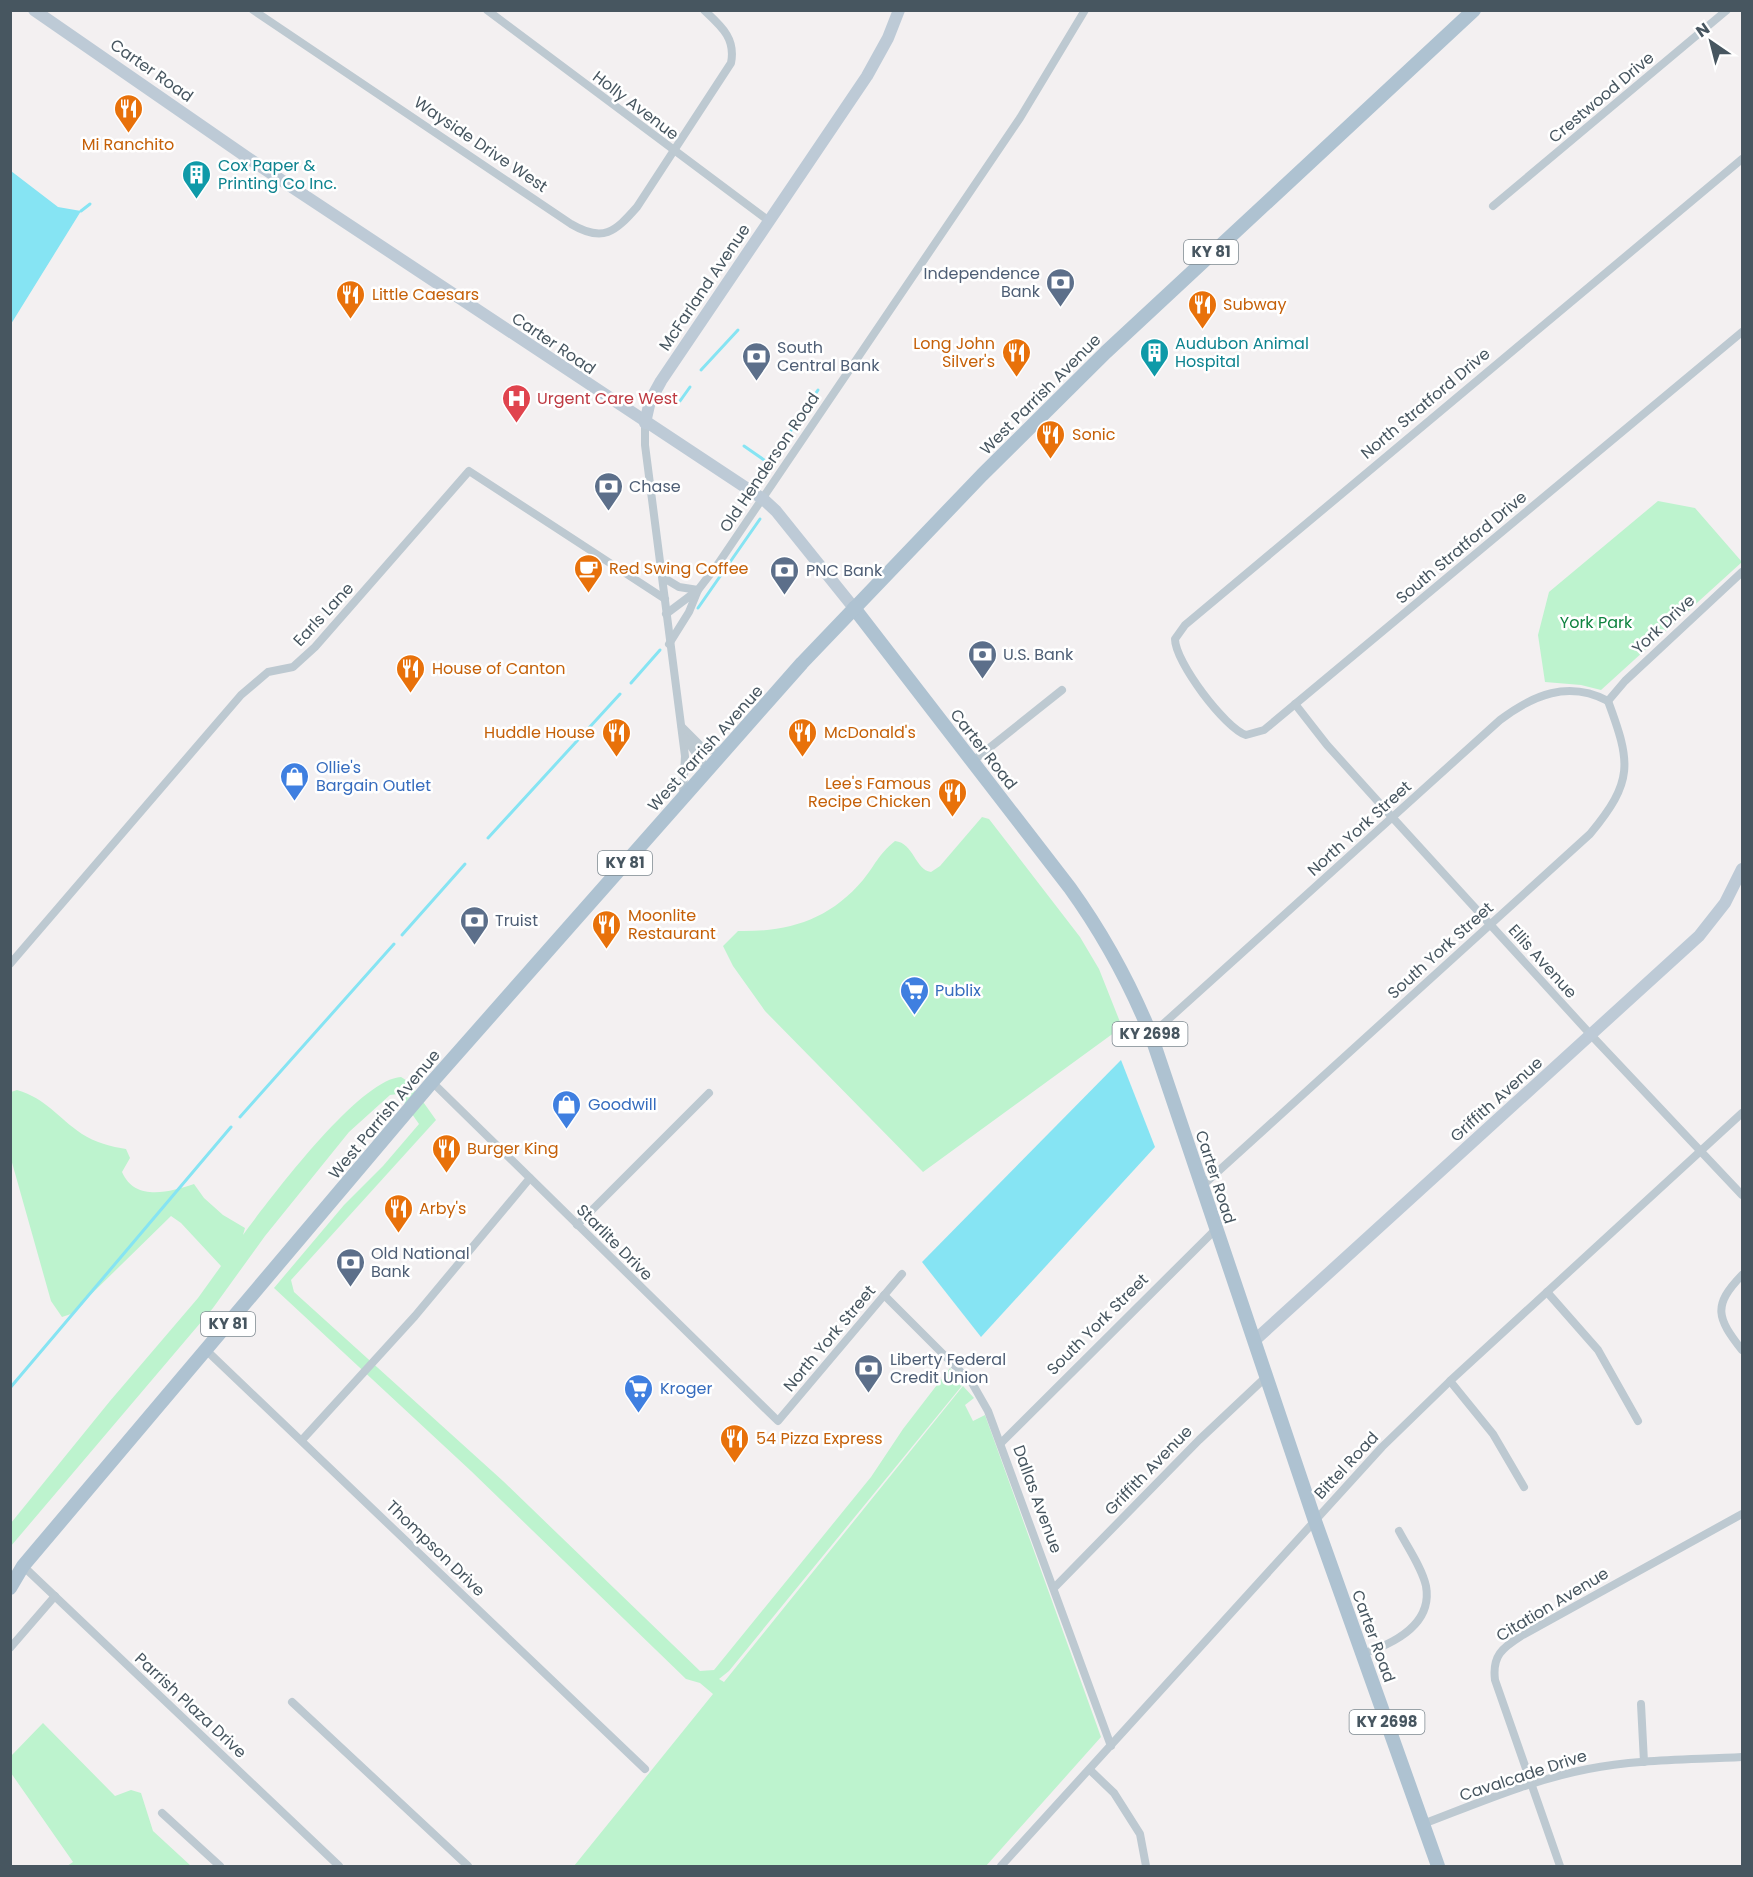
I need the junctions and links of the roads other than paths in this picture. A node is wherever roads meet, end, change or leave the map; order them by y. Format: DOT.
graph roads {
  1 [pos="34,10"];
  2 [pos="254,10"];
  3 [pos="487,10"];
  4 [pos="704,10"];
  5 [pos="899,10"];
  6 [pos="1085,10"];
  7 [pos="1474,10"];
  8 [pos="1726,10"];
  9 [pos="675,153"];
  10 [pos="1743,159"];
  11 [pos="1493,206"];
  12 [pos="769,221"];
  13 [pos="1743,332"];
  14 [pos="645,423"];
  15 [pos="763,498"];
  16 [pos="1742,573"];
  17 [pos="664,578"];
  18 [pos="698,590"];
  19 [pos="665,599"];
  20 [pos="854,608"];
  21 [pos="666,614"];
  22 [pos="669,645"];
  23 [pos="1201,688"];
  24 [pos="1062,690"];
  25 [pos="1608,702"];
  26 [pos="1295,704"];
  27 [pos="682,727"];
  28 [pos="723,751"];
  29 [pos="973,761"];
  30 [pos="707,769"];
  31 [pos="682,797"];
  32 [pos="1392,818"];
  33 [pos="1743,868"];
  34 [pos="1491,926"];
  35 [pos="10,964"];
  36 [pos="1151,1035"];
  37 [pos="1591,1035"];
  38 [pos="432,1082"];
  39 [pos="710,1093"];
  40 [pos="1743,1113"];
  41 [pos="1702,1152"];
  42 [pos="530,1178"];
  43 [pos="1202,1186"];
  44 [pos="1743,1195"];
  45 [pos="577,1225"];
  46 [pos="1216,1229"];
  47 [pos="902,1274"];
  48 [pos="1743,1275"];
  49 [pos="1547,1292"];
  50 [pos="884,1295"];
  51 [pos="1254,1341"];
  52 [pos="206,1350"];
  53 [pos="1743,1350"];
  54 [pos="1266,1377"];
  55 [pos="1450,1381"];
  56 [pos="778,1421"];
  57 [pos="1638,1421"];
  58 [pos="302,1440"];
  59 [pos="1001,1443"];
  60 [pos="1524,1487"];
  61 [pos="1743,1514"];
  62 [pos="1315,1521"];
  63 [pos="1399,1531"];
  64 [pos="23,1566"];
  65 [pos="10,1574"];
  66 [pos="10,1587"];
  67 [pos="1054,1588"];
  68 [pos="55,1596"];
  69 [pos="10,1648"];
  70 [pos="1362,1654"];
  71 [pos="292,1702"];
  72 [pos="1641,1704"];
  73 [pos="1111,1746"];
  74 [pos="1743,1757"];
  75 [pos="1644,1762"];
  76 [pos="645,1769"];
  77 [pos="1090,1770"];
  78 [pos="1532,1785"];
  79 [pos="162,1813"];
  80 [pos="1423,1824"];
  81 [pos="220,1866"];
  82 [pos="339,1866"];
  83 [pos="468,1866"];
  84 [pos="1001,1866"];
  85 [pos="1146,1866"];
  86 [pos="1438,1866"];
  87 [pos="1560,1866"];
  1 -- 14 [label="street, Carter Road"];
  2 -- 9 [label="street, Wayside Drive West"];
  3 -- 9 [label="street, Holly Avenue"];
  4 -- 9 [label="street, Wayside Drive West"];
  5 -- 12 [label="street, McFarland Avenue"];
  6 -- 15 [label="street, Old Henderson Road"];
  7 -- 20 [label="main road, West Parrish Avenue / KY 81"];
  8 -- 11 [label="street, Crestwood Drive"];
  9 -- 12 [label="street, Holly Avenue"];
  10 -- 23 [label="street, North Stratford Drive"];
  12 -- 14 [label="street, McFarland Avenue"];
  13 -- 26 [label="street, South Stratford Drive"];
  14 -- 15 [label="street, Carter Road"];
  14 -- 17 [label="street, McFarland Avenue"];
  15 -- 18 [label="street, Old Henderson Road"];
  15 -- 20 [label="street, Carter Road"];
  16 -- 25 [label="street, York Drive"];
  17 -- 18 [label="street"];
  17 -- 19 [label="street, McFarland Avenue"];
  18 -- 21 [label="street, Old Henderson Road"];
  18 -- 22 [label="street"];
  19 -- 21 [label="street, McFarland Avenue"];
  19 -- 35 [label="street, Earls Lane"];
  20 -- 28 [label="main road, West Parrish Avenue / KY 81"];
  20 -- 29 [label="main road, Carter Road / KY 2698"];
  21 -- 22 [label="street"];
  22 -- 27 [label="street"];
  23 -- 26 [label="street, South Stratford Drive"];
  24 -- 29 [label="street"];
  25 -- 32 [label="street, North York Street"];
  25 -- 34 [label="street, South York Street"];
  26 -- 32 [label="street, Ellis Avenue"];
  27 -- 28 [label="street"];
  27 -- 30 [label="street"];
  27 -- 31 [label="street"];
  28 -- 30 [label="main road, West Parrish Avenue / KY 81"];
  29 -- 36 [label="main road, Carter Road / KY 2698"];
  30 -- 31 [label="main road, West Parrish Avenue / KY 81"];
  31 -- 38 [label="main road, West Parrish Avenue / KY 81"];
  32 -- 34 [label="street, Ellis Avenue"];
  32 -- 36 [label="street, North York Street"];
  33 -- 37 [label="street, Griffith Avenue"];
  34 -- 37 [label="street, Ellis Avenue"];
  34 -- 43 [label="street, South York Street"];
  36 -- 43 [label="main road, Carter Road / KY 2698"];
  37 -- 41 [label="street, Ellis Avenue"];
  37 -- 51 [label="street, Griffith Avenue"];
  38 -- 42 [label="street, Starlite Drive"];
  38 -- 52 [label="main road, West Parrish Avenue / KY 81"];
  39 -- 45 [label="street"];
  40 -- 41 [label="street, Bittel Road"];
  41 -- 44 [label="street, Ellis Avenue"];
  41 -- 49 [label="street, Bittel Road"];
  42 -- 45 [label="street, Starlite Drive"];
  42 -- 58 [label="street"];
  43 -- 46 [label="main road, Carter Road / KY 2698"];
  45 -- 56 [label="street, Starlite Drive"];
  46 -- 51 [label="main road, Carter Road / KY 2698"];
  46 -- 59 [label="street, South York Street"];
  47 -- 50 [label="street, North York Street"];
  48 -- 53 [label="street"];
  49 -- 55 [label="street, Bittel Road"];
  49 -- 57 [label="street"];
  50 -- 56 [label="street, North York Street"];
  50 -- 59 [label="street, Dallas Avenue"];
  51 -- 54 [label="main road, Carter Road / KY 2698"];
  52 -- 58 [label="street, Thompson Drive"];
  52 -- 64 [label="main road, West Parrish Avenue / KY 81"];
  54 -- 62 [label="main road, Carter Road / KY 2698"];
  54 -- 67 [label="street, Griffith Avenue"];
  55 -- 60 [label="street"];
  55 -- 62 [label="street, Bittel Road"];
  58 -- 76 [label="street, Thompson Drive"];
  59 -- 67 [label="street, Dallas Avenue"];
  61 -- 78 [label="street, Citation Avenue"];
  62 -- 70 [label="main road, Carter Road / KY 2698"];
  62 -- 73 [label="street, Bittel Road"];
  63 -- 70 [label="street"];
  64 -- 65 [label="main road, West Parrish Avenue / KY 81"];
  64 -- 66 [label="main road, West Parrish Avenue / KY 81"];
  64 -- 68 [label="street, Parrish Plaza Drive"];
  67 -- 73 [label="street, Dallas Avenue"];
  68 -- 69 [label="street"];
  68 -- 82 [label="street, Parrish Plaza Drive"];
  70 -- 80 [label="main road, Carter Road / KY 2698"];
  71 -- 83 [label="street"];
  72 -- 75 [label="street"];
  73 -- 77 [label="street, Bittel Road"];
  74 -- 75 [label="street, Cavalcade Drive"];
  75 -- 78 [label="street, Cavalcade Drive"];
  77 -- 84 [label="street, Bittel Road"];
  77 -- 85 [label="street"];
  78 -- 80 [label="street, Cavalcade Drive"];
  78 -- 87 [label="street"];
  79 -- 81 [label="street"];
  80 -- 86 [label="main road, Carter Road / KY 2698"];
}
